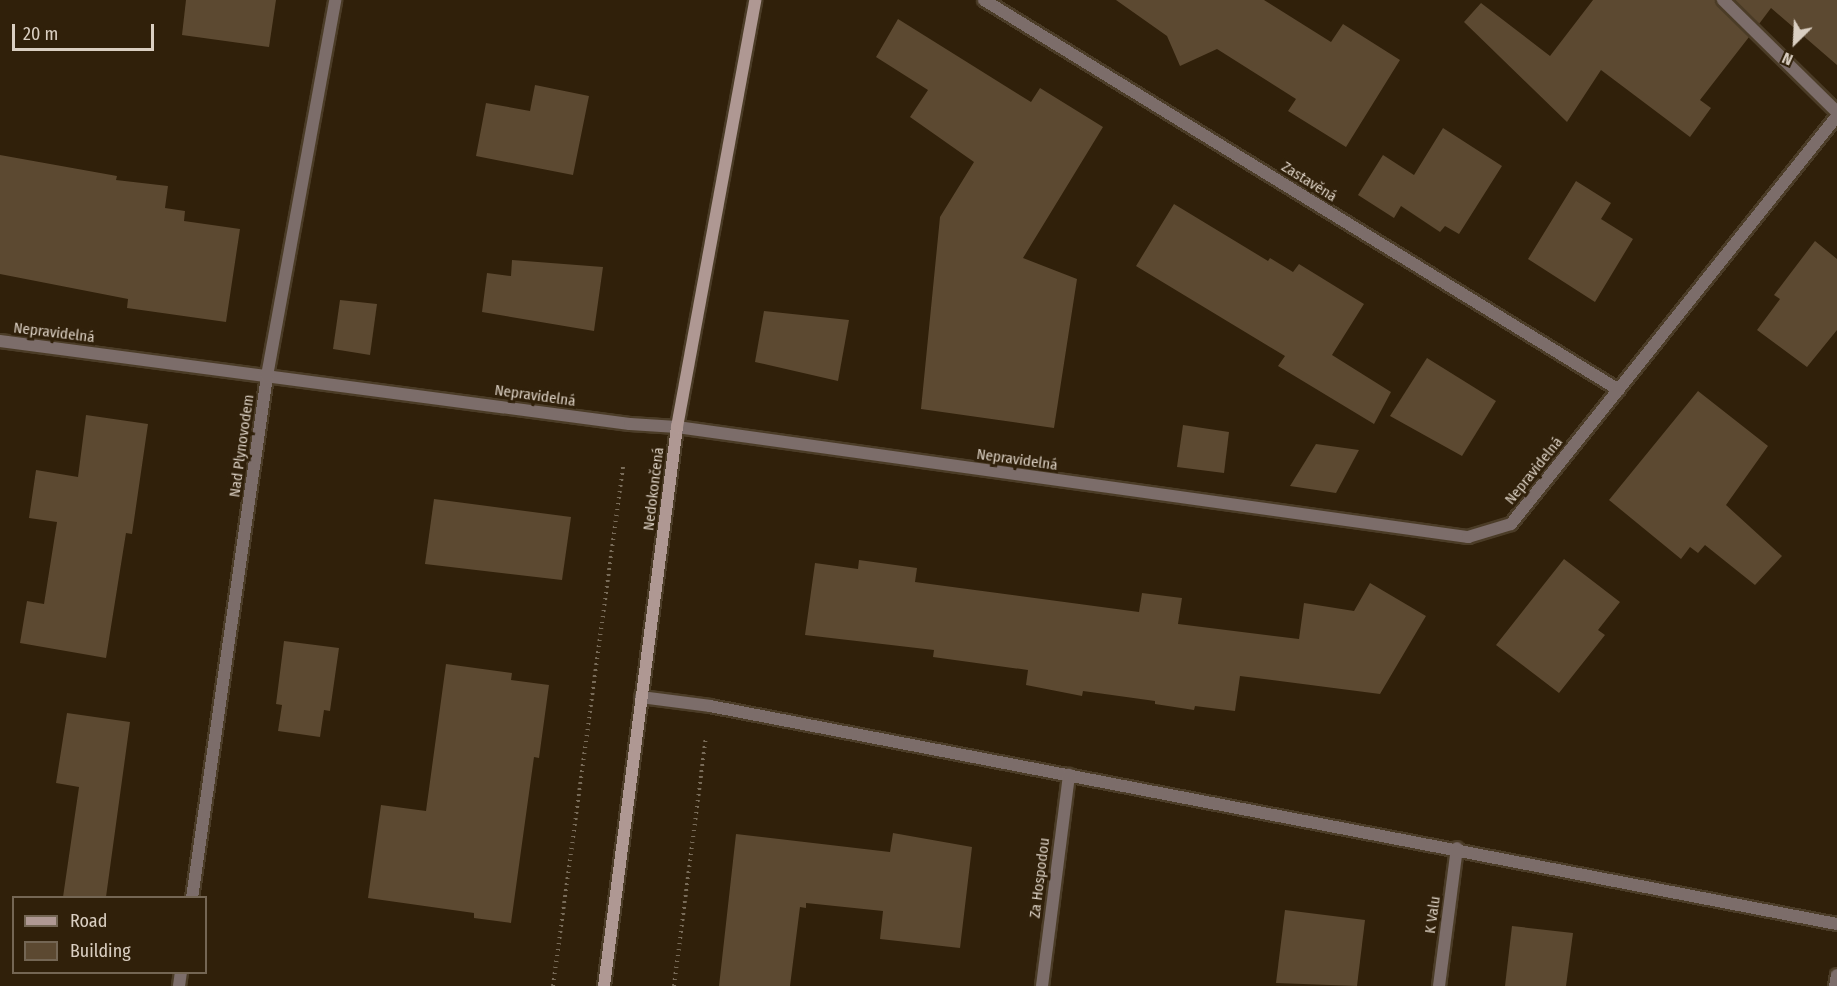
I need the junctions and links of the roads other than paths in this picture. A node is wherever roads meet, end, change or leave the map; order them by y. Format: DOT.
graph roads {
  1 [pos="335,0"];
  2 [pos="755,0"];
  3 [pos="984,0"];
  4 [pos="1723,0"];
  5 [pos="1837,115"];
  6 [pos="0,341"];
  7 [pos="267,376"];
  8 [pos="1619,390"];
  9 [pos="677,427"];
  10 [pos="641,697"];
  11 [pos="1069,775"];
  12 [pos="1457,848"];
  13 [pos="192,896"];
  14 [pos="1837,924"];
  15 [pos="1837,975"];
  16 [pos="604,986"];
  17 [pos="1042,986"];
  18 [pos="1439,986"];
  19 [pos="1835,986"];
  1 -- 7 [label="street, Nad Plynovodem"];
  2 -- 9 [label="street, Nedokončená"];
  3 -- 8 [label="street, Zastavěná"];
  4 -- 5 [label="street"];
  5 -- 8 [label="street, Nepravidelná"];
  6 -- 7 [label="street, Nepravidelná"];
  7 -- 9 [label="street, Nepravidelná"];
  7 -- 13 [label="street, Nad Plynovodem"];
  8 -- 9 [label="street, Nepravidelná"];
  9 -- 10 [label="street, Nedokončená"];
  10 -- 11 [label="street"];
  10 -- 16 [label="street, Nedokončená"];
  11 -- 12 [label="street"];
  11 -- 17 [label="street, Za Hospodou"];
  12 -- 14 [label="street"];
  12 -- 18 [label="street, K Valu"];
  15 -- 19 [label="street"];
}
